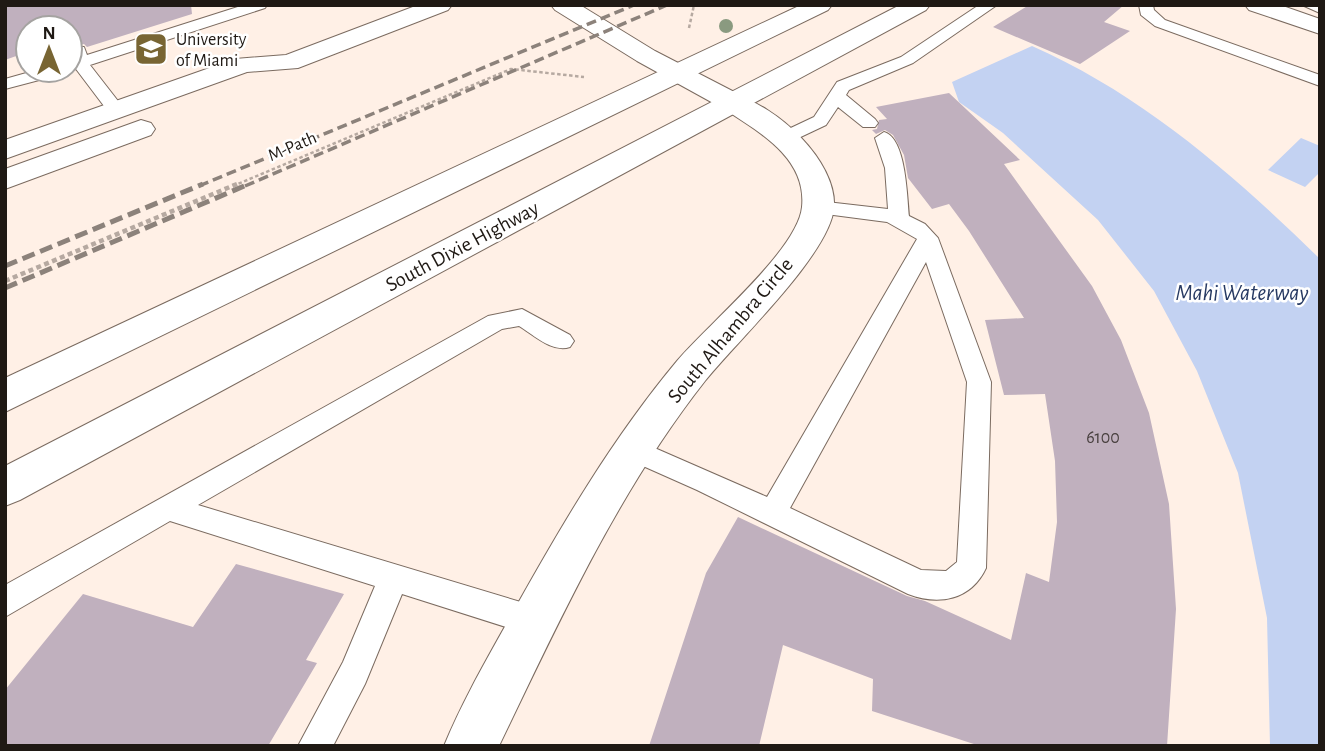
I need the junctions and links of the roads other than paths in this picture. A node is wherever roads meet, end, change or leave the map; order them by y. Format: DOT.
graph roads {
  1 [pos="260,5"];
  2 [pos="440,5"];
  3 [pos="563,5"];
  4 [pos="820,5"];
  5 [pos="918,5"];
  6 [pos="990,5"];
  7 [pos="1146,5"];
  8 [pos="1257,5"];
  9 [pos="1309,5"];
  10 [pos="1320,9"];
  11 [pos="1320,27"];
  12 [pos="84,57"];
  13 [pos="289,63"];
  14 [pos="84,71"];
  15 [pos="680,72"];
  16 [pos="1320,81"];
  17 [pos="835,94"];
  18 [pos="734,103"];
  19 [pos="116,110"];
  20 [pos="869,122"];
  21 [pos="784,138"];
  22 [pos="884,138"];
  23 [pos="5,150"];
  24 [pos="5,180"];
  25 [pos="818,207"];
  26 [pos="898,218"];
  27 [pos="928,238"];
  28 [pos="562,341"];
  29 [pos="5,396"];
  30 [pos="634,450"];
  31 [pos="5,487"];
  32 [pos="168,508"];
  33 [pos="773,513"];
  34 [pos="394,577"];
  35 [pos="5,602"];
  36 [pos="534,621"];
  37 [pos="315,746"];
  38 [pos="471,746"];
  1 -- 12 [label="lane"];
  2 -- 13 [label="main road"];
  3 -- 15 [label="main road"];
  4 -- 15 [label="main road"];
  5 -- 18 [label="main road, South Dixie Highway"];
  6 -- 17 [label="lane"];
  7 -- 16 [label="lane"];
  8 -- 11 [label="main road"];
  9 -- 10 [label="lane"];
  13 -- 19 [label="main road"];
  13 -- 24 [label="main road"];
  14 -- 19 [label="lane"];
  15 -- 18 [label="main road"];
  15 -- 29 [label="main road"];
  17 -- 20 [label="lane"];
  17 -- 21 [label="lane"];
  18 -- 21 [label="main road"];
  18 -- 31 [label="main road, South Dixie Highway"];
  19 -- 23 [label="main road"];
  21 -- 25 [label="main road"];
  22 -- 26 [label="lane"];
  25 -- 26 [label="lane"];
  25 -- 30 [label="main road, South Alhambra Circle"];
  26 -- 27 [label="lane"];
  27 -- 33 [label="lane"];
  27 -- 33 [label="lane"];
  28 -- 32 [label="lane"];
  30 -- 33 [label="lane"];
  30 -- 36 [label="main road, South Alhambra Circle"];
  32 -- 34 [label="lane"];
  32 -- 35 [label="lane"];
  34 -- 36 [label="lane"];
  34 -- 37 [label="lane"];
  36 -- 38 [label="main road, South Alhambra Circle"];
}
